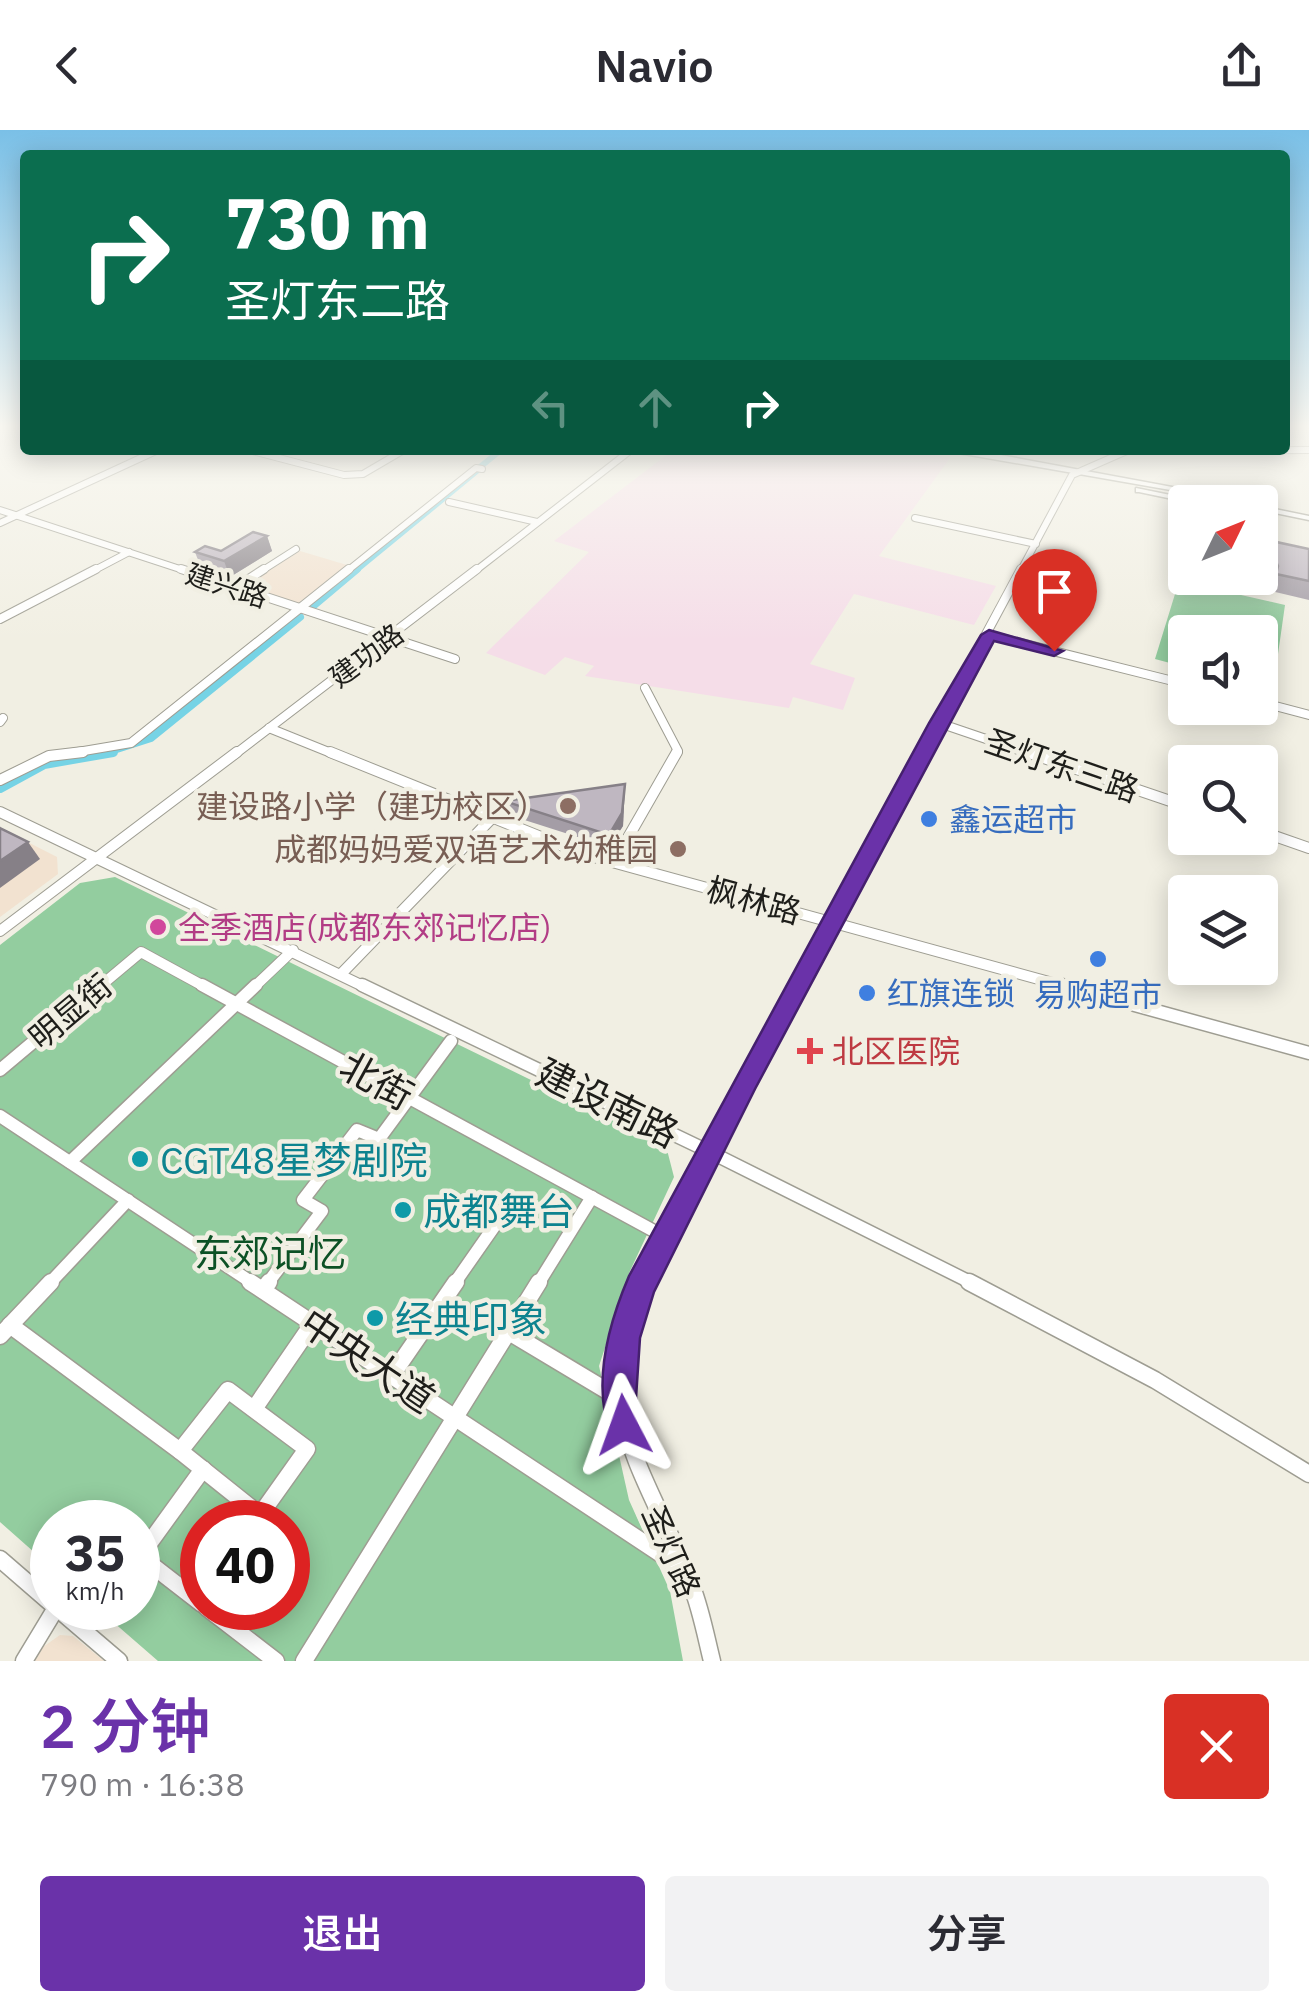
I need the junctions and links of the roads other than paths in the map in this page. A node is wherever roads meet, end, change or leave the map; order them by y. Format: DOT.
graph roads {
  1 [pos="53,498"];
  2 [pos="438,498"];
  3 [pos="567,498"];
  4 [pos="1061,498"];
  5 [pos="449,502"];
  6 [pos="0,510"];
  7 [pos="1278,514"];
  8 [pos="17,515"];
  9 [pos="915,518"];
  10 [pos="1309,520"];
  11 [pos="537,522"];
  12 [pos="0,523"];
  13 [pos="1036,544"];
  14 [pos="296,549"];
  15 [pos="129,552"];
  16 [pos="235,588"];
  17 [pos="299,609"];
  18 [pos="0,620"];
  19 [pos="989,635"];
  20 [pos="390,638"];
  21 [pos="455,659"];
  22 [pos="1168,680"];
  23 [pos="646,688"];
  24 [pos="1278,707"];
  25 [pos="1309,715"];
  26 [pos="939,723"];
  27 [pos="269,728"];
  28 [pos="0,780"];
  29 [pos="1168,800"];
  30 [pos="0,812"];
  31 [pos="491,819"];
  32 [pos="1278,838"];
  33 [pos="1309,848"];
  34 [pos="98,856"];
  35 [pos="614,862"];
  36 [pos="834,921"];
  37 [pos="0,930"];
  38 [pos="294,950"];
  39 [pos="141,952"];
  40 [pos="342,973"];
  41 [pos="236,1004"];
  42 [pos="451,1042"];
  43 [pos="1309,1052"];
  44 [pos="0,1070"];
  45 [pos="409,1098"];
  46 [pos="0,1116"];
  47 [pos="710,1152"];
  48 [pos="70,1162"];
  49 [pos="592,1197"];
  50 [pos="128,1200"];
  51 [pos="498,1221"];
  52 [pos="666,1237"];
  53 [pos="264,1290"];
  54 [pos="313,1323"];
  55 [pos="5,1331"];
  56 [pos="509,1332"];
  57 [pos="392,1375"];
  58 [pos="619,1398"];
  59 [pos="254,1410"];
  60 [pos="455,1418"];
  61 [pos="180,1452"];
  62 [pos="203,1470"];
  63 [pos="1309,1474"];
  64 [pos="181,1500"];
  65 [pos="180,1501"];
  66 [pos="0,1559"];
  67 [pos="686,1570"];
  68 [pos="30,1585"];
  69 [pos="180,1587"];
  70 [pos="41,1630"];
  71 [pos="82,1630"];
  72 [pos="235,1630"];
  73 [pos="24,1661"];
  74 [pos="118,1661"];
  75 [pos="276,1661"];
  76 [pos="304,1661"];
  77 [pos="712,1661"];
  1 -- 8 [label="street"];
  2 -- 17 [label="street"];
  3 -- 11 [label="street, 建功路"];
  4 -- 13 [label="street, 圣灯路"];
  5 -- 11 [label="street"];
  6 -- 8 [label="street, 建兴路"];
  7 -- 10 [label="main road"];
  8 -- 12 [label="street"];
  8 -- 15 [label="street, 建兴路"];
  9 -- 13 [label="street"];
  11 -- 20 [label="street, 建功路"];
  13 -- 19 [label="street, 圣灯路"];
  14 -- 16 [label="street"];
  15 -- 16 [label="street, 建兴路"];
  15 -- 18 [label="street"];
  16 -- 17 [label="street, 建兴路"];
  17 -- 20 [label="street, 建兴路"];
  17 -- 28 [label="street"];
  19 -- 22 [label="street"];
  19 -- 26 [label="street, 圣灯路"];
  20 -- 21 [label="street, 建兴路"];
  20 -- 27 [label="street, 建功路"];
  23 -- 35 [label="street"];
  24 -- 25 [label="street"];
  26 -- 29 [label="street, 圣灯东三路"];
  26 -- 36 [label="street, 圣灯路"];
  27 -- 31 [label="street, 枫林路"];
  27 -- 34 [label="street, 建功路"];
  30 -- 34 [label="street, 建设南路"];
  31 -- 35 [label="street, 枫林路"];
  31 -- 40 [label="street"];
  32 -- 33 [label="street"];
  34 -- 37 [label="street, 建功路"];
  34 -- 38 [label="street, 建设南路"];
  35 -- 36 [label="street, 枫林路"];
  36 -- 43 [label="street, 枫林路"];
  36 -- 47 [label="street, 圣灯路"];
  38 -- 40 [label="street, 建设南路"];
  38 -- 41 [label="street"];
  39 -- 41 [label="street, 北街"];
  39 -- 44 [label="street, 明显街"];
  40 -- 47 [label="street, 建设南路"];
  41 -- 45 [label="street, 北街"];
  41 -- 48 [label="street"];
  42 -- 45 [label="street"];
  45 -- 49 [label="street, 北街"];
  45 -- 53 [label="street"];
  46 -- 48 [label="street, 中央大道"];
  47 -- 52 [label="street, 圣灯路"];
  47 -- 63 [label="street, 建设南路"];
  48 -- 50 [label="street, 中央大道"];
  49 -- 52 [label="street, 北街"];
  49 -- 56 [label="street"];
  50 -- 53 [label="street, 中央大道"];
  50 -- 55 [label="street"];
  51 -- 57 [label="street"];
  52 -- 58 [label="street, 圣灯路"];
  53 -- 54 [label="street, 中央大道"];
  54 -- 57 [label="street, 中央大道"];
  54 -- 59 [label="street"];
  55 -- 61 [label="street"];
  56 -- 58 [label="street"];
  56 -- 60 [label="street"];
  57 -- 60 [label="street, 中央大道"];
  58 -- 67 [label="street, 圣灯路"];
  59 -- 61 [label="street"];
  59 -- 62 [label="street"];
  60 -- 67 [label="street, 中央大道"];
  60 -- 76 [label="street"];
  61 -- 62 [label="street"];
  62 -- 64 [label="street"];
  65 -- 69 [label="street"];
  66 -- 68 [label="street"];
  67 -- 77 [label="street, 圣灯路"];
  70 -- 73 [label="street"];
  71 -- 74 [label="street"];
  72 -- 75 [label="street"];
}
